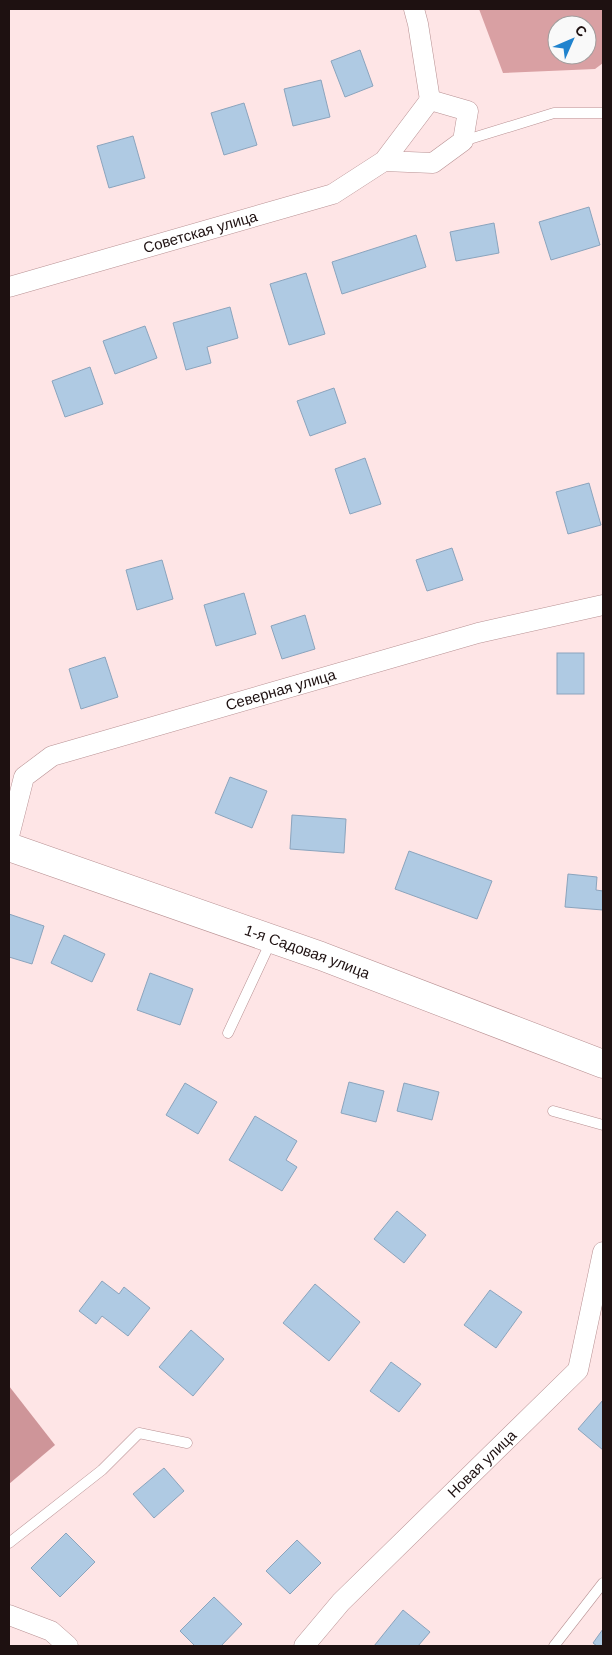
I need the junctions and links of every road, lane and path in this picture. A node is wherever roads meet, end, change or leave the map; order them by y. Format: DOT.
graph roads {
  1 [pos="414,9"];
  2 [pos="430,100"];
  3 [pos="603,113"];
  4 [pos="463,141"];
  5 [pos="384,161"];
  6 [pos="9,288"];
  7 [pos="603,605"];
  8 [pos="9,836"];
  9 [pos="9,847"];
  10 [pos="272,939"];
  11 [pos="228,1033"];
  12 [pos="603,1064"];
  13 [pos="553,1111"];
  14 [pos="603,1125"];
  15 [pos="603,1252"];
  16 [pos="187,1443"];
  17 [pos="9,1543"];
  18 [pos="603,1583"];
  19 [pos="9,1615"];
  20 [pos="68,1646"];
  21 [pos="304,1646"];
  22 [pos="554,1646"];
  1 -- 2 [label="street"];
  2 -- 4 [label="street"];
  2 -- 5 [label="street, Советская улица"];
  3 -- 4 [label="lane"];
  4 -- 5 [label="street"];
  5 -- 6 [label="street, Советская улица"];
  7 -- 8 [label="street, Северная улица"];
  9 -- 10 [label="street, 1-я Садовая улица"];
  10 -- 11 [label="lane"];
  10 -- 12 [label="street, 1-я Садовая улица"];
  13 -- 14 [label="lane"];
  15 -- 21 [label="street, Новая улица"];
  16 -- 17 [label="lane"];
  18 -- 22 [label="lane"];
  19 -- 20 [label="street"];
}
